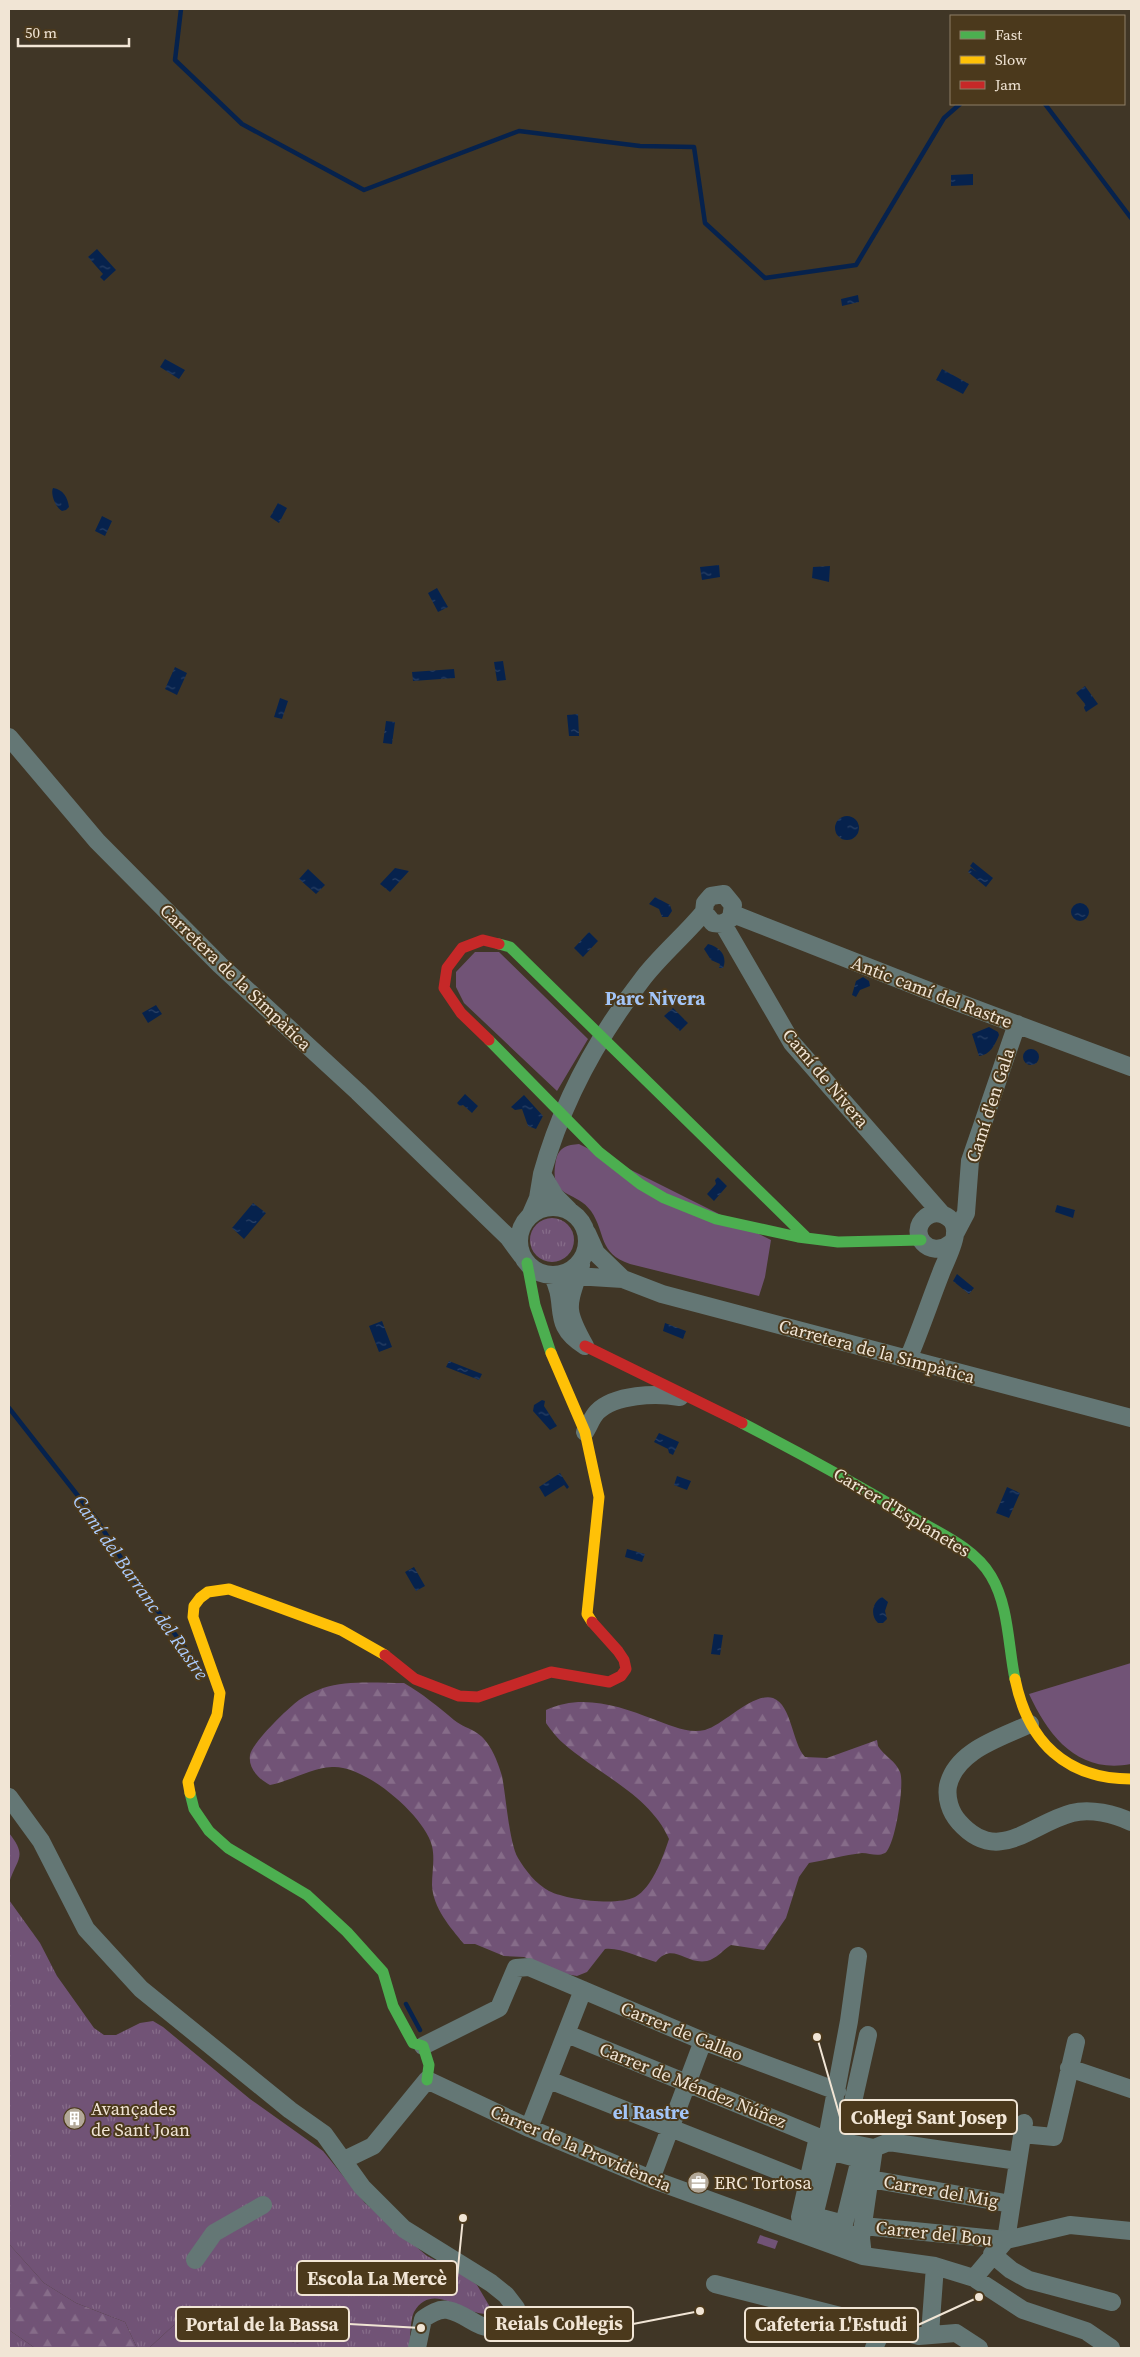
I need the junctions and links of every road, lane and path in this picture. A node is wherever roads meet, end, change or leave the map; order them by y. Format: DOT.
graph roads {
  1 [pos="9,737"];
  2 [pos="704,912"];
  3 [pos="728,919"];
  4 [pos="1016,1024"];
  5 [pos="603,1037"];
  6 [pos="1131,1067"];
  7 [pos="562,1115"];
  8 [pos="542,1174"];
  9 [pos="970,1187"];
  10 [pos="475,1206"];
  11 [pos="570,1211"];
  12 [pos="528,1216"];
  13 [pos="931,1223"];
  14 [pos="586,1231"];
  15 [pos="900,1237"];
  16 [pos="807,1238"];
  17 [pos="953,1238"];
  18 [pos="585,1254"];
  19 [pos="524,1260"];
  20 [pos="942,1270"];
  21 [pos="552,1275"];
  22 [pos="578,1275"];
  23 [pos="623,1278"];
  24 [pos="534,1304"];
  25 [pos="585,1346"];
  26 [pos="908,1359"];
  27 [pos="697,1400"];
  28 [pos="1131,1418"];
  29 [pos="585,1432"];
  30 [pos="1030,1724"];
  31 [pos="1131,1779"];
  32 [pos="9,1797"];
  33 [pos="1131,1822"];
  34 [pos="858,1956"];
  35 [pos="583,1990"];
  36 [pos="567,2034"];
  37 [pos="868,2035"];
  38 [pos="703,2041"];
  39 [pos="1076,2042"];
  40 [pos="423,2046"];
  41 [pos="1069,2068"];
  42 [pos="427,2080"];
  43 [pos="549,2080"];
  44 [pos="687,2083"];
  45 [pos="1131,2089"];
  46 [pos="837,2091"];
  47 [pos="529,2128"];
  48 [pos="671,2129"];
  49 [pos="830,2142"];
  50 [pos="874,2148"];
  51 [pos="344,2160"];
  52 [pos="1018,2161"];
  53 [pos="651,2178"];
  54 [pos="870,2178"];
  55 [pos="807,2182"];
  56 [pos="1011,2204"];
  57 [pos="262,2205"];
  58 [pos="797,2224"];
  59 [pos="1131,2230"];
  60 [pos="862,2232"];
  61 [pos="1006,2240"];
  62 [pos="992,2254"];
  63 [pos="863,2256"];
  64 [pos="195,2260"];
  65 [pos="935,2266"];
  66 [pos="974,2278"];
  67 [pos="715,2284"];
  68 [pos="1112,2302"];
  69 [pos="883,2328"];
  70 [pos="930,2334"];
  71 [pos="957,2340"];
  72 [pos="417,2348"];
  73 [pos="874,2348"];
  74 [pos="979,2348"];
  75 [pos="1111,2348"];
  1 -- 10 [label="street, Carretera de la Simpàtica"];
  2 -- 3 [label="street"];
  2 -- 3 [label="street"];
  2 -- 5 [label="street"];
  3 -- 4 [label="street, Antic camí del Rastre"];
  3 -- 13 [label="street, Camí de Nivera"];
  4 -- 6 [label="street, Antic camí del Rastre"];
  4 -- 9 [label="street, Camí d'en Gala"];
  5 -- 7 [label="street"];
  5 -- 7 [label="street"];
  5 -- 16 [label="street"];
  7 -- 8 [label="street"];
  7 -- 16 [label="street"];
  8 -- 11 [label="street"];
  8 -- 12 [label="street"];
  9 -- 13 [label="street, Camí d'en Gala"];
  9 -- 17 [label="street, Camí d'en Gala"];
  10 -- 12 [label="street, Carretera de la Simpàtica"];
  10 -- 19 [label="street, Carretera de la Simpàtica"];
  11 -- 12 [label="street"];
  11 -- 14 [label="street"];
  12 -- 19 [label="street"];
  13 -- 15 [label="street"];
  13 -- 17 [label="street"];
  13 -- 17 [label="street"];
  13 -- 20 [label="street"];
  14 -- 18 [label="street"];
  14 -- 23 [label="street, Carretera de la Simpàtica"];
  15 -- 16 [label="street"];
  17 -- 20 [label="street, Camí d'en Gala"];
  18 -- 21 [label="street"];
  18 -- 22 [label="street"];
  19 -- 21 [label="street"];
  19 -- 24 [label="street"];
  20 -- 26 [label="street, Camí d'en Gala"];
  21 -- 22 [label="street, Carretera de la Simpàtica"];
  21 -- 24 [label="street"];
  21 -- 25 [label="street, Carrer d'Esplanetes"];
  22 -- 23 [label="street, Carretera de la Simpàtica"];
  22 -- 25 [label="street"];
  23 -- 26 [label="street, Carretera de la Simpàtica"];
  24 -- 29 [label="street"];
  25 -- 27 [label="street, Carrer d'Esplanetes"];
  26 -- 28 [label="street, Carretera de la Simpàtica"];
  27 -- 29 [label="street"];
  27 -- 30 [label="street, Carrer d'Esplanetes"];
  29 -- 40 [label="street"];
  30 -- 31 [label="street, Carrer d'Esplanetes"];
  30 -- 33 [label="street"];
  32 -- 51 [label="street"];
  34 -- 46 [label="street"];
  35 -- 36 [label="street"];
  35 -- 38 [label="street, Carrer de Callao"];
  35 -- 40 [label="street, Carrer de Callao"];
  36 -- 43 [label="street"];
  36 -- 44 [label="street, Carrer de Méndez Núñez"];
  37 -- 49 [label="street"];
  38 -- 44 [label="street"];
  38 -- 46 [label="street, Carrer de Callao"];
  39 -- 41 [label="street"];
  40 -- 42 [label="street"];
  41 -- 45 [label="street"];
  41 -- 52 [label="street"];
  42 -- 47 [label="street, Carrer de la Providència"];
  42 -- 51 [label="street"];
  43 -- 47 [label="street"];
  43 -- 48 [label="street"];
  44 -- 48 [label="street"];
  44 -- 49 [label="street, Carrer de Méndez Núñez"];
  46 -- 49 [label="street"];
  47 -- 53 [label="street, Carrer de la Providència"];
  48 -- 53 [label="street"];
  48 -- 55 [label="street"];
  49 -- 50 [label="street, Carrer de Méndez Núñez"];
  49 -- 55 [label="street"];
  50 -- 52 [label="street"];
  50 -- 54 [label="street"];
  51 -- 72 [label="street"];
  52 -- 56 [label="street"];
  53 -- 58 [label="street, Carrer de la Providència"];
  54 -- 56 [label="street, Carrer del Mig"];
  54 -- 60 [label="street"];
  55 -- 58 [label="street"];
  56 -- 61 [label="street"];
  57 -- 64 [label="street"];
  58 -- 60 [label="street, Carrer del Bou"];
  58 -- 63 [label="street"];
  59 -- 61 [label="street"];
  60 -- 61 [label="street, Carrer del Bou"];
  60 -- 63 [label="street"];
  61 -- 62 [label="street"];
  62 -- 66 [label="street"];
  62 -- 68 [label="street"];
  63 -- 65 [label="street"];
  65 -- 66 [label="street"];
  65 -- 70 [label="street"];
  66 -- 75 [label="street"];
  67 -- 69 [label="street"];
  69 -- 70 [label="street"];
  69 -- 73 [label="street"];
  70 -- 71 [label="street"];
  71 -- 74 [label="street"];
}
